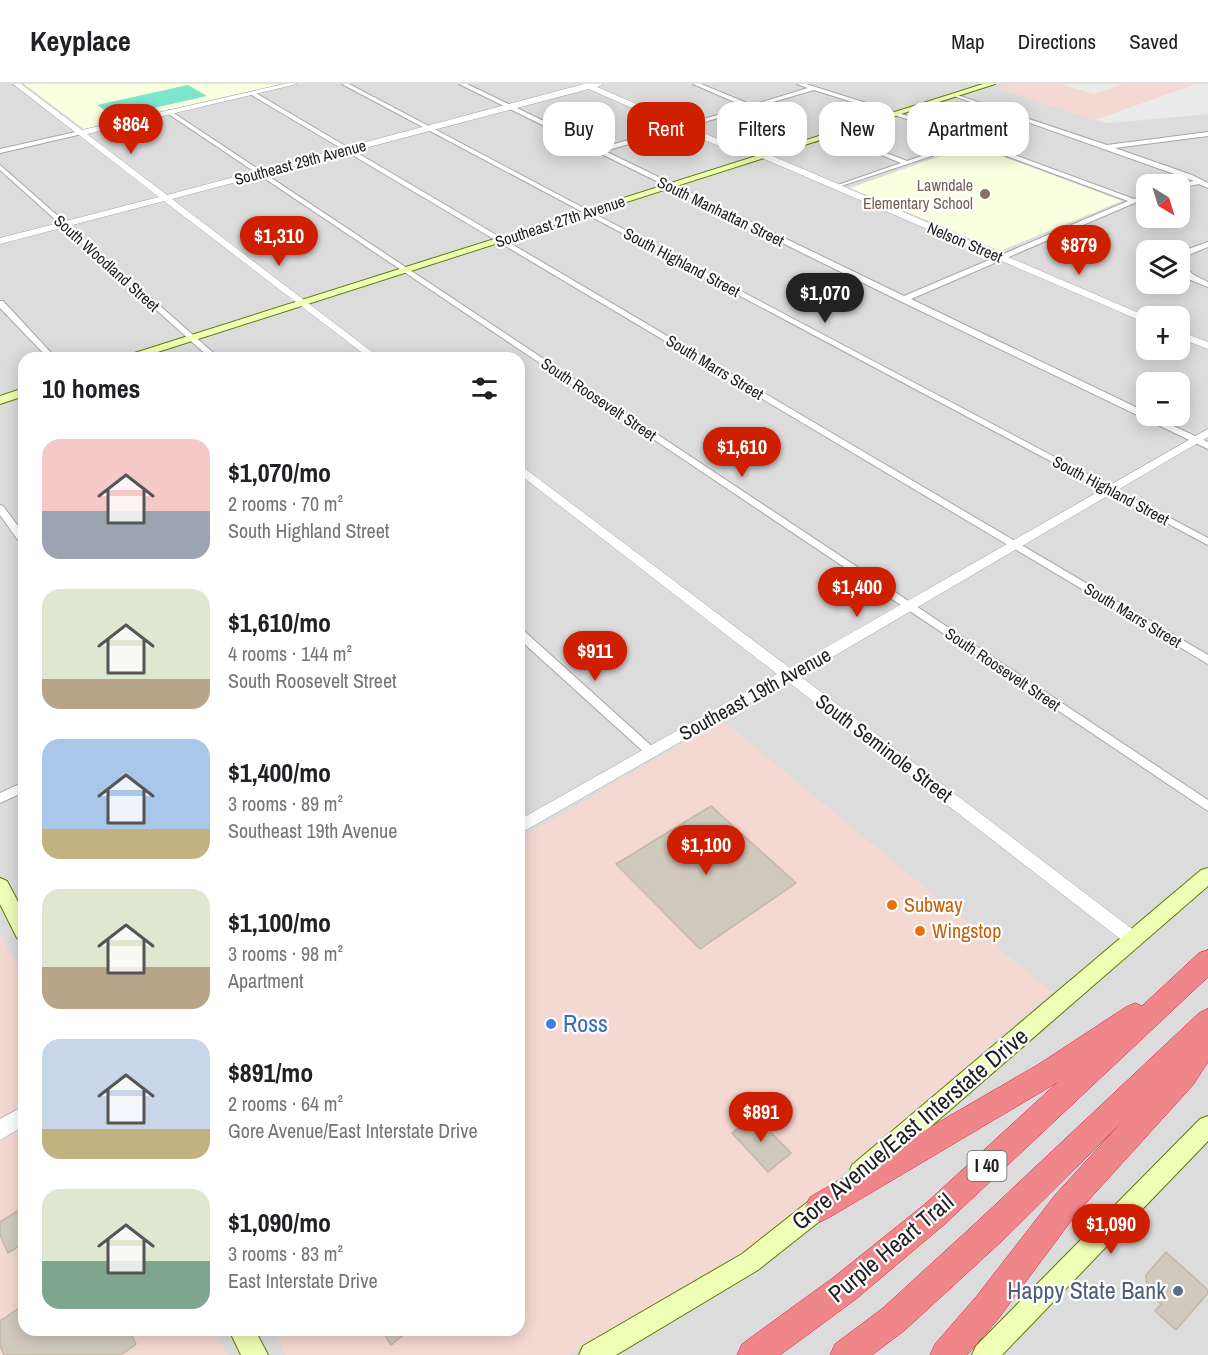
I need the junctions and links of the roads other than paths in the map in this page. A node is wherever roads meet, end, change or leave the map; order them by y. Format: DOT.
graph roads {
  1 [pos="16,84"];
  2 [pos="293,84"];
  3 [pos="345,84"];
  4 [pos="462,84"];
  5 [pos="696,84"];
  6 [pos="800,84"];
  7 [pos="991,84"];
  8 [pos="591,85"];
  9 [pos="813,89"];
  10 [pos="252,93"];
  11 [pos="956,95"];
  12 [pos="628,102"];
  13 [pos="740,102"];
  14 [pos="769,102"];
  15 [pos="510,107"];
  16 [pos="169,112"];
  17 [pos="896,114"];
  18 [pos="907,118"];
  19 [pos="543,123"];
  20 [pos="430,128"];
  21 [pos="80,133"];
  22 [pos="1208,134"];
  23 [pos="1106,147"];
  24 [pos="348,150"];
  25 [pos="0,151"];
  26 [pos="612,156"];
  27 [pos="765,156"];
  28 [pos="889,156"];
  29 [pos="927,156"];
  30 [pos="1012,156"];
  31 [pos="907,163"];
  32 [pos="0,167"];
  33 [pos="260,173"];
  34 [pos="1208,180"];
  35 [pos="1199,181"];
  36 [pos="1190,183"];
  37 [pos="670,186"];
  38 [pos="1208,186"];
  39 [pos="837,187"];
  40 [pos="165,198"];
  41 [pos="1134,201"];
  42 [pos="588,212"];
  43 [pos="64,224"];
  44 [pos="501,240"];
  45 [pos="0,241"];
  46 [pos="1208,244"];
  47 [pos="1190,252"];
  48 [pos="1001,257"];
  49 [pos="406,270"];
  50 [pos="1190,276"];
  51 [pos="1208,285"];
  52 [pos="903,298"];
  53 [pos="0,303"];
  54 [pos="303,303"];
  55 [pos="1136,316"];
  56 [pos="192,338"];
  57 [pos="1190,339"];
  58 [pos="1208,346"];
  59 [pos="46,352"];
  60 [pos="148,352"];
  61 [pos="207,352"];
  62 [pos="367,352"];
  63 [pos="18,394"];
  64 [pos="0,400"];
  65 [pos="1208,432"];
  66 [pos="1194,440"];
  67 [pos="1208,446"];
  68 [pos="525,473"];
  69 [pos="1109,489"];
  70 [pos="0,508"];
  71 [pos="18,533"];
  72 [pos="1208,542"];
  73 [pos="1014,545"];
  74 [pos="909,606"];
  75 [pos="525,638"];
  76 [pos="1208,660"];
  77 [pos="789,675"];
  78 [pos="651,752"];
  79 [pos="18,790"];
  80 [pos="0,798"];
  81 [pos="1208,806"];
  82 [pos="525,825"];
  83 [pos="1208,875"];
  84 [pos="0,886"];
  85 [pos="18,920"];
  86 [pos="1134,940"];
  87 [pos="1208,961"];
  88 [pos="1179,988"];
  89 [pos="1208,1021"];
  90 [pos="1208,1039"];
  91 [pos="18,1119"];
  92 [pos="1208,1126"];
  93 [pos="0,1130"];
  94 [pos="820,1207"];
  95 [pos="244,1336"];
  96 [pos="255,1355"];
  97 [pos="592,1355"];
  98 [pos="753,1355"];
  99 [pos="846,1355"];
  100 [pos="946,1355"];
  101 [pos="985,1355"];
  1 -- 21 [label="street"];
  2 -- 10 [label="street"];
  3 -- 20 [label="street, South Highland Street"];
  4 -- 15 [label="street, South Manhattan Street"];
  5 -- 13 [label="street"];
  6 -- 9 [label="street"];
  7 -- 11 [label="main road, Southeast 27th Avenue"];
  8 -- 12 [label="street, Nelson Street"];
  8 -- 15 [label="street, Southeast 29th Avenue"];
  9 -- 14 [label="street"];
  9 -- 17 [label="street"];
  10 -- 16 [label="street"];
  10 -- 24 [label="street, South Marrs Street"];
  11 -- 17 [label="main road, Southeast 27th Avenue"];
  11 -- 23 [label="street"];
  15 -- 19 [label="street, South Manhattan Street"];
  15 -- 20 [label="street, Southeast 29th Avenue"];
  16 -- 21 [label="street"];
  16 -- 33 [label="street, South Roosevelt Street"];
  17 -- 18 [label="street"];
  20 -- 24 [label="street, Southeast 29th Avenue"];
  20 -- 42 [label="street, South Highland Street"];
  21 -- 25 [label="street"];
  21 -- 40 [label="street"];
  22 -- 23 [label="street"];
  23 -- 35 [label="street"];
  24 -- 33 [label="street, Southeast 29th Avenue"];
  24 -- 44 [label="street, South Marrs Street"];
  26 -- 37 [label="street, South Manhattan Street"];
  27 -- 37 [label="main road, Southeast 27th Avenue"];
  27 -- 39 [label="street, Nelson Street"];
  28 -- 31 [label="street"];
  29 -- 31 [label="street"];
  30 -- 41 [label="street"];
  31 -- 39 [label="street"];
  32 -- 43 [label="street, South Woodland Street"];
  33 -- 40 [label="street, Southeast 29th Avenue"];
  33 -- 49 [label="street, South Roosevelt Street"];
  34 -- 35 [label="street"];
  35 -- 36 [label="street"];
  35 -- 38 [label="street"];
  37 -- 42 [label="main road, Southeast 27th Avenue"];
  37 -- 52 [label="street, South Manhattan Street"];
  39 -- 48 [label="street, Nelson Street"];
  40 -- 43 [label="street, Southeast 29th Avenue"];
  40 -- 54 [label="street"];
  41 -- 48 [label="street"];
  42 -- 44 [label="main road, Southeast 27th Avenue"];
  42 -- 69 [label="street, South Highland Street"];
  43 -- 45 [label="street, Southeast 29th Avenue"];
  43 -- 56 [label="street, South Woodland Street"];
  44 -- 49 [label="main road, Southeast 27th Avenue"];
  44 -- 73 [label="street, South Marrs Street"];
  46 -- 47 [label="street"];
  48 -- 52 [label="street"];
  48 -- 55 [label="street, Nelson Street"];
  49 -- 54 [label="main road, Southeast 27th Avenue"];
  49 -- 74 [label="street, South Roosevelt Street"];
  50 -- 51 [label="street"];
  52 -- 66 [label="street, South Manhattan Street"];
  53 -- 59 [label="street"];
  54 -- 56 [label="main road, Southeast 27th Avenue"];
  54 -- 62 [label="street"];
  56 -- 60 [label="main road, Southeast 27th Avenue"];
  56 -- 61 [label="street, South Woodland Street"];
  57 -- 58 [label="street"];
  63 -- 64 [label="main road"];
  65 -- 66 [label="street, Southeast 19th Avenue"];
  66 -- 67 [label="street, South Manhattan Street"];
  66 -- 69 [label="street, Southeast 19th Avenue"];
  68 -- 77 [label="street, South Seminole Street"];
  69 -- 72 [label="street, South Highland Street"];
  69 -- 73 [label="street, Southeast 19th Avenue"];
  70 -- 71 [label="street"];
  73 -- 74 [label="street, Southeast 19th Avenue"];
  73 -- 76 [label="street, South Marrs Street"];
  74 -- 77 [label="street, Southeast 19th Avenue"];
  74 -- 81 [label="street, South Roosevelt Street"];
  75 -- 78 [label="street"];
  77 -- 78 [label="street, Southeast 19th Avenue"];
  77 -- 86 [label="street, South Seminole Street"];
  78 -- 82 [label="street, Southeast 19th Avenue"];
  79 -- 80 [label="street"];
  83 -- 86 [label="main road, Gore Avenue/East Interstate Drive"];
  84 -- 85 [label="main road"];
  86 -- 94 [label="main road, Gore Avenue/East Interstate Drive"];
  87 -- 88 [label="highway, Purple Heart Trail / I 40"];
  88 -- 94 [label="highway"];
  88 -- 98 [label="highway, Purple Heart Trail / I 40"];
  89 -- 99 [label="highway, I 40"];
  90 -- 100 [label="highway"];
  91 -- 93 [label="street"];
  92 -- 101 [label="main road"];
  94 -- 97 [label="main road, Gore Avenue/East Interstate Drive"];
  95 -- 96 [label="main road"];
}
